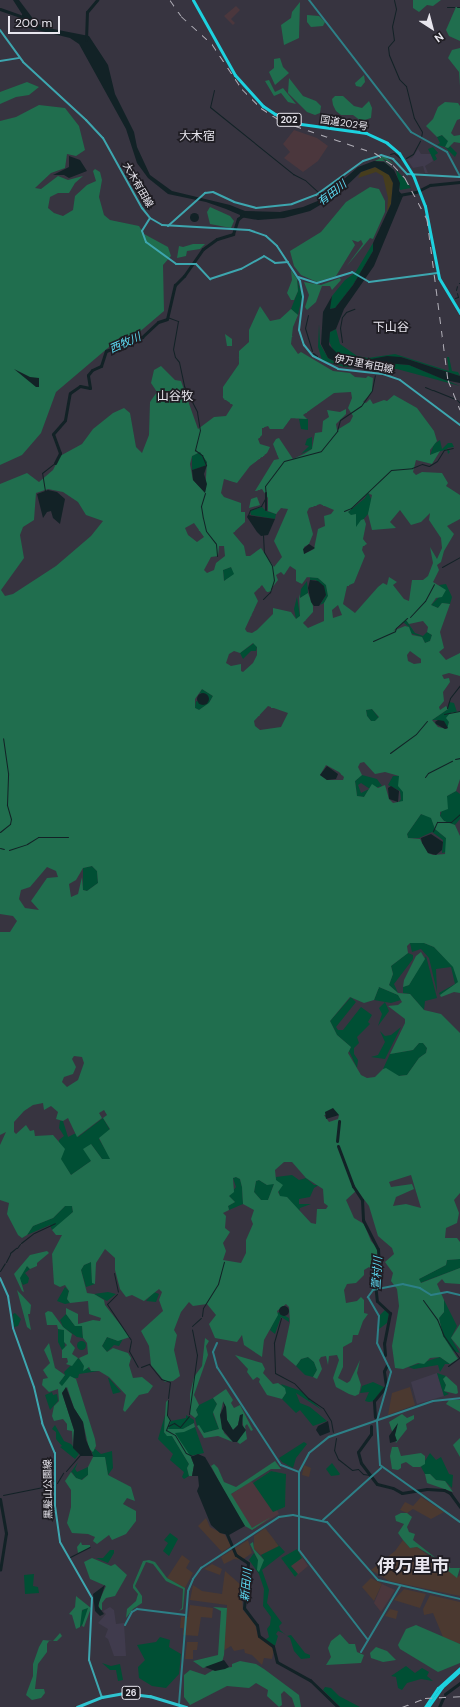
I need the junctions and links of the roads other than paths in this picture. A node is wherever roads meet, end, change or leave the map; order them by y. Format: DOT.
graph roads {
  1 [pos="193,0"];
  2 [pos="309,0"];
  3 [pos="0,30"];
  4 [pos="20,58"];
  5 [pos="0,61"];
  6 [pos="413,175"];
  7 [pos="460,176"];
  8 [pos="150,218"];
  9 [pos="168,226"];
  10 [pos="288,262"];
  11 [pos="437,274"];
  12 [pos="298,277"];
  13 [pos="460,312"];
  14 [pos="460,425"];
  15 [pos="0,1278"];
  16 [pos="460,1295"];
  17 [pos="217,1343"];
  18 [pos="460,1398"];
  19 [pos="377,1421"];
  20 [pos="381,1468"];
  21 [pos="299,1472"];
  22 [pos="298,1515"];
  23 [pos="323,1520"];
  24 [pos="460,1522"];
  25 [pos="400,1586"];
  26 [pos="460,1599"];
  27 [pos="186,1616"];
  28 [pos="126,1625"];
  29 [pos="368,1640"];
  30 [pos="361,1652"];
  31 [pos="460,1668"];
  32 [pos="460,1671"];
  33 [pos="452,1675"];
  34 [pos="102,1697"];
  35 [pos="178,1704"];
  36 [pos="77,1707"];
  37 [pos="186,1707"];
  38 [pos="426,1707"];
  1 -- 6 [label="highway, 国道202号 / 202"];
  2 -- 7 [label="street"];
  3 -- 4 [label="main road"];
  4 -- 5 [label="main road"];
  4 -- 8 [label="main road, 大木有田線"];
  6 -- 7 [label="main road"];
  6 -- 9 [label="main road"];
  6 -- 11 [label="highway, 国道202号 / 202"];
  8 -- 9 [label="main road, 大木有田線"];
  8 -- 10 [label="main road"];
  9 -- 10 [label="main road, 伊万里有田線"];
  10 -- 12 [label="main road, 伊万里有田線"];
  11 -- 12 [label="main road"];
  11 -- 13 [label="highway, 国道202号 / 202"];
  12 -- 14 [label="main road, 伊万里有田線"];
  15 -- 34 [label="main road, 黒髪山公園線"];
  16 -- 19 [label="street"];
  17 -- 21 [label="street"];
  18 -- 19 [label="street"];
  19 -- 20 [label="street"];
  19 -- 21 [label="street"];
  20 -- 23 [label="street"];
  20 -- 24 [label="street"];
  21 -- 22 [label="street"];
  22 -- 23 [label="street"];
  22 -- 27 [label="street"];
  22 -- 29 [label="street"];
  23 -- 25 [label="street"];
  25 -- 26 [label="street"];
  25 -- 29 [label="street"];
  27 -- 28 [label="street"];
  27 -- 35 [label="street"];
  29 -- 30 [label="street"];
  31 -- 33 [label="highway"];
  32 -- 33 [label="highway"];
  33 -- 38 [label="highway"];
  34 -- 35 [label="main road, 26"];
  34 -- 36 [label="main road, 26"];
  35 -- 37 [label="main road, 26"];
}
